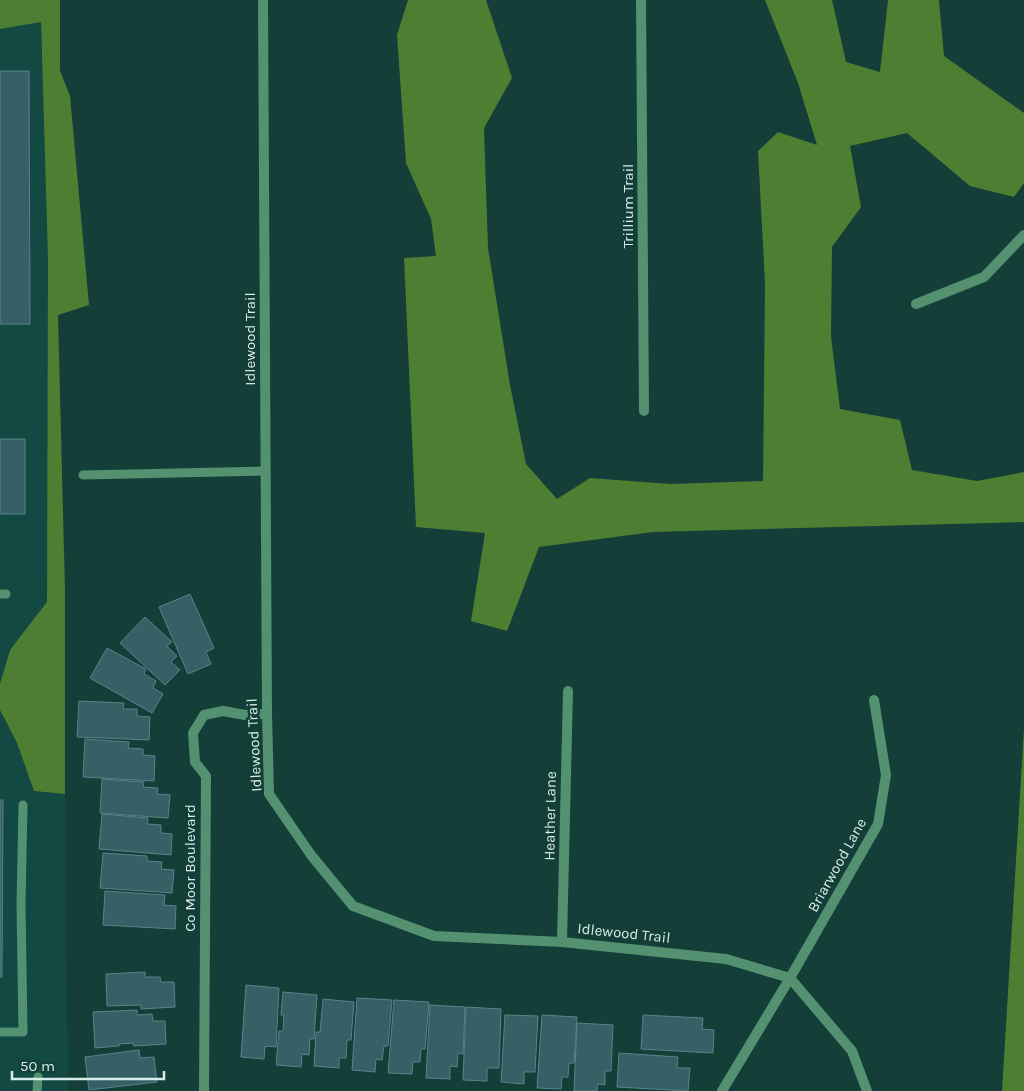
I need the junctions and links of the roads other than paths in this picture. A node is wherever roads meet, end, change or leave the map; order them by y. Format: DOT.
graph roads {
  1 [pos="263,0"];
  2 [pos="641,0"];
  3 [pos="1024,235"];
  4 [pos="916,304"];
  5 [pos="644,411"];
  6 [pos="266,471"];
  7 [pos="83,475"];
  8 [pos="568,691"];
  9 [pos="874,700"];
  10 [pos="267,714"];
  11 [pos="23,805"];
  12 [pos="562,942"];
  13 [pos="790,978"];
  14 [pos="0,1032"];
  15 [pos="38,1077"];
  16 [pos="37,1091"];
  17 [pos="204,1091"];
  18 [pos="722,1091"];
  19 [pos="866,1091"];
  1 -- 6 [label="street, Idlewood Trail"];
  2 -- 5 [label="street, Trillium Trail"];
  3 -- 4 [label="street"];
  6 -- 7 [label="lane"];
  6 -- 10 [label="street, Idlewood Trail"];
  8 -- 12 [label="street, Heather Lane"];
  9 -- 13 [label="street, Briarwood Lane"];
  10 -- 12 [label="street, Idlewood Trail"];
  10 -- 17 [label="street, Co Moor Boulevard"];
  11 -- 14 [label="lane"];
  12 -- 13 [label="street, Idlewood Trail"];
  13 -- 18 [label="street"];
  13 -- 19 [label="street"];
  15 -- 16 [label="lane"];
}
